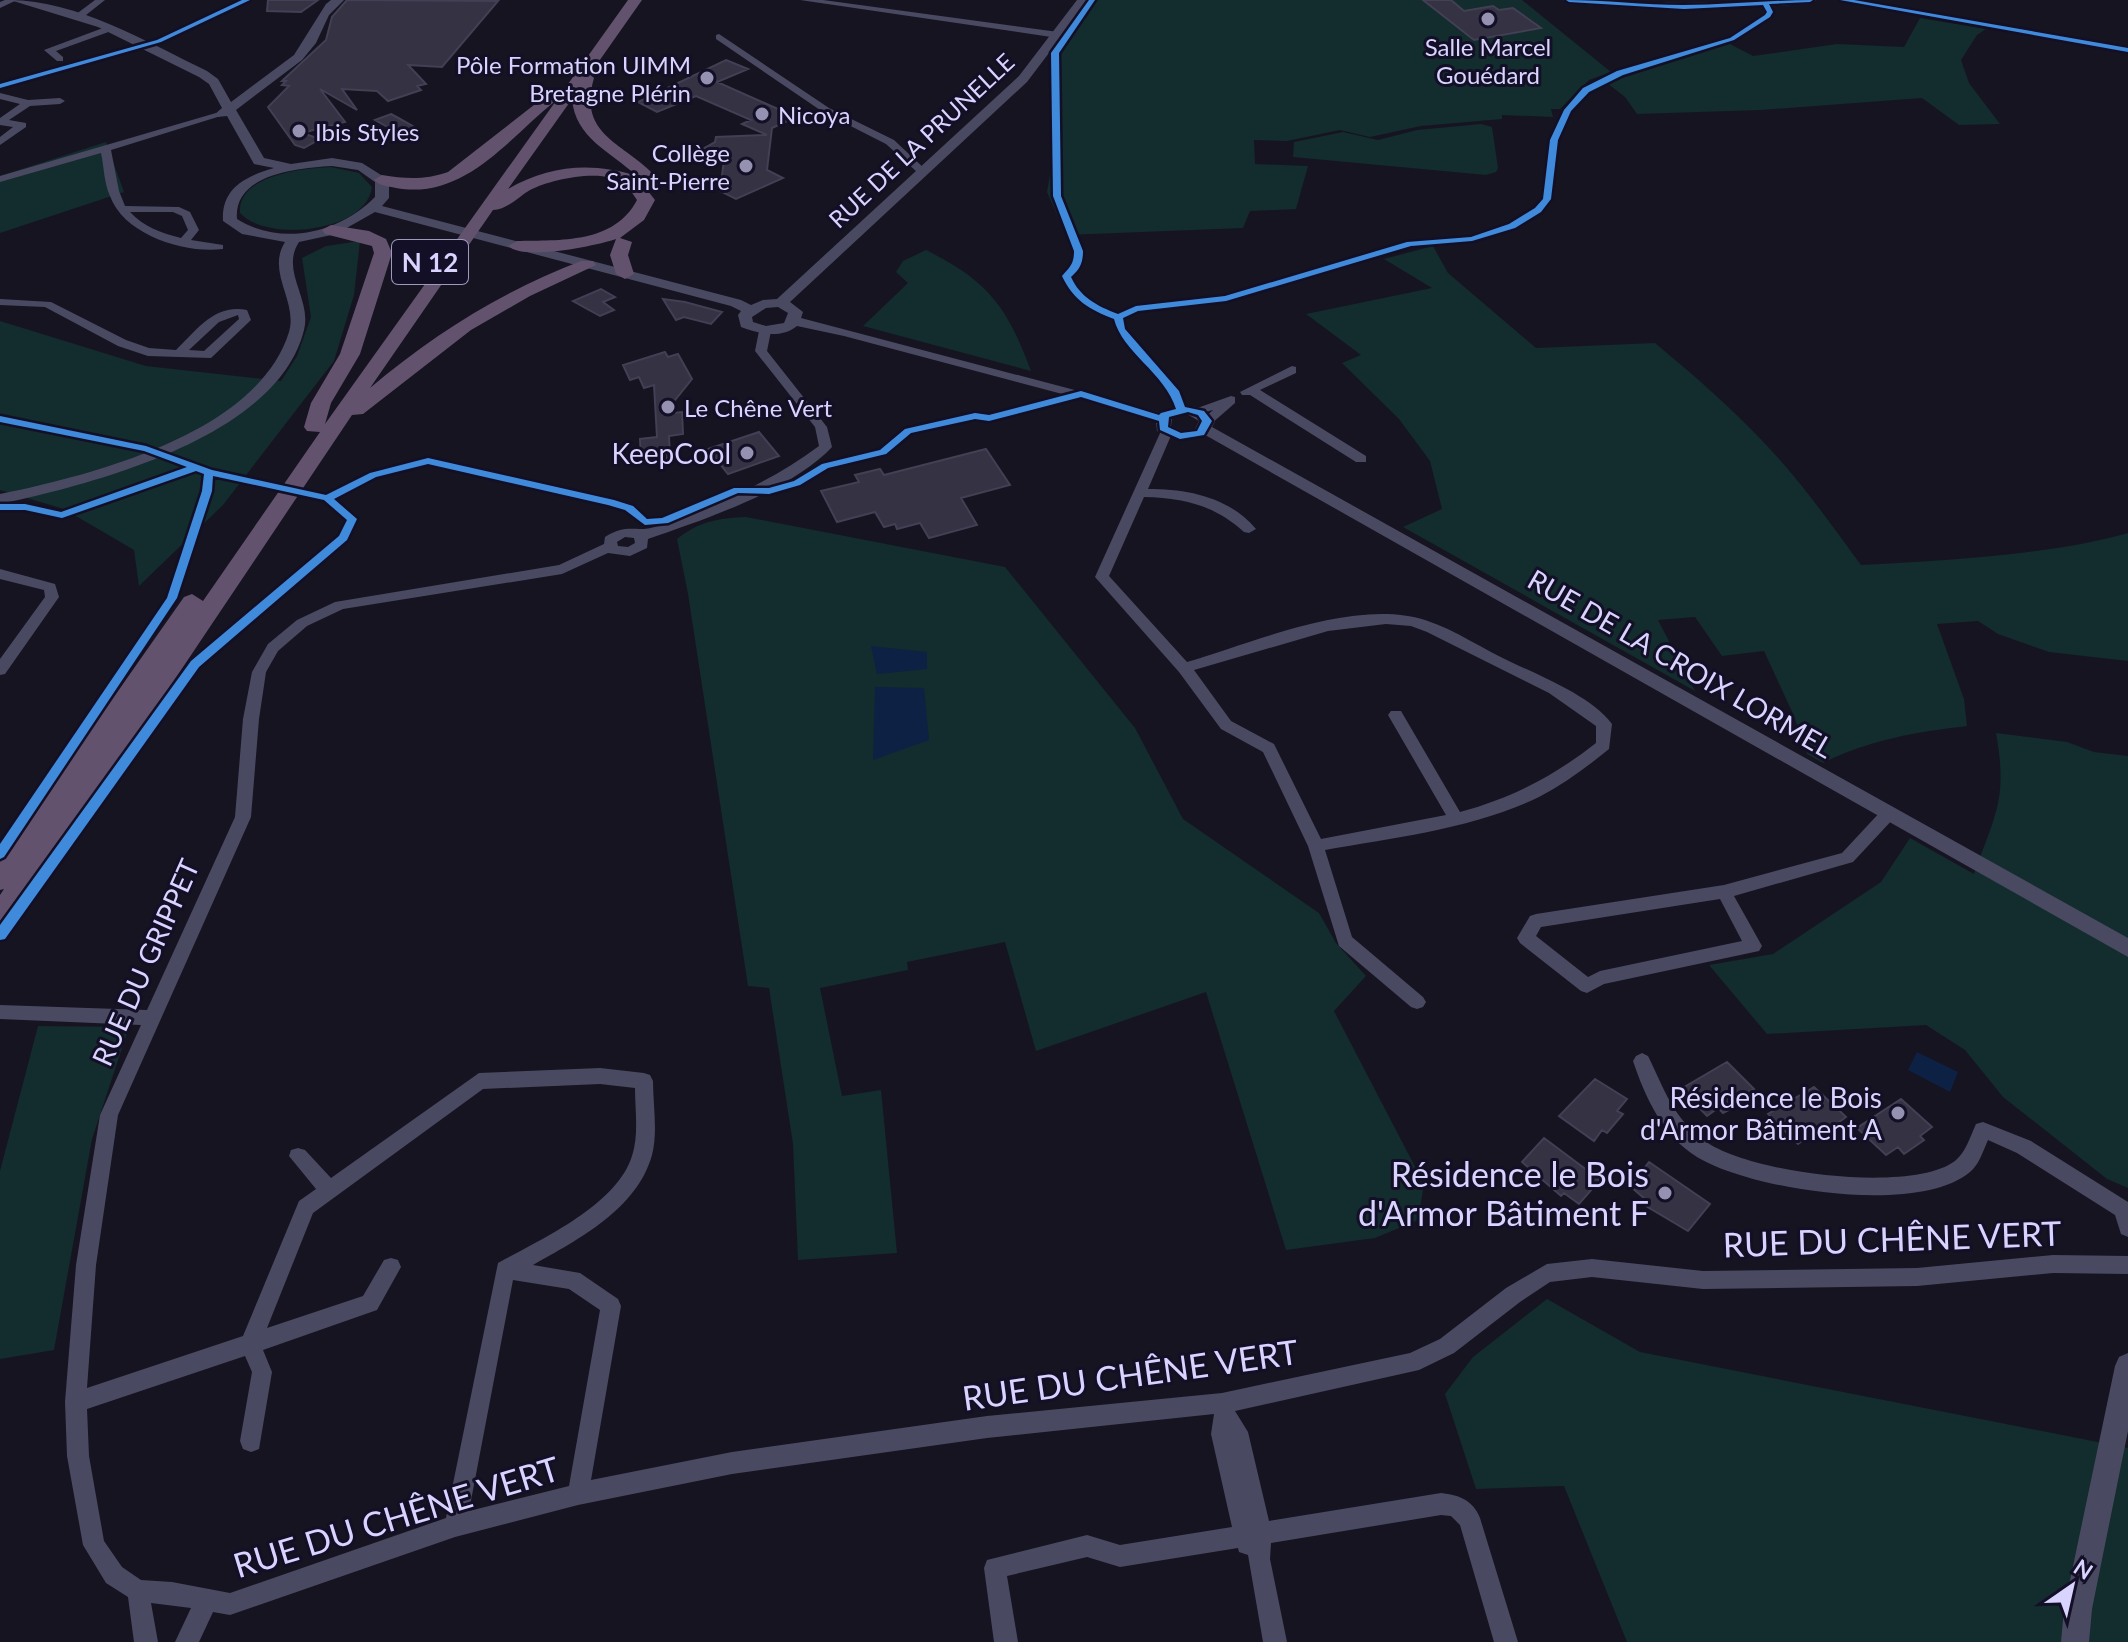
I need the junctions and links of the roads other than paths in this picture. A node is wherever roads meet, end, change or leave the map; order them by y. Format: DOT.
graph roads {
  1 [pos="14,0"];
  2 [pos="101,0"];
  3 [pos="247,0"];
  4 [pos="338,0"];
  5 [pos="621,0"];
  6 [pos="635,0"];
  7 [pos="804,0"];
  8 [pos="1083,0"];
  9 [pos="1569,0"];
  10 [pos="1810,0"];
  11 [pos="1843,0"];
  12 [pos="1865,0"];
  13 [pos="1766,4"];
  14 [pos="0,5"];
  15 [pos="1888,10"];
  16 [pos="78,17"];
  17 [pos="111,28"];
  18 [pos="1058,35"];
  19 [pos="719,37"];
  20 [pos="145,46"];
  21 [pos="2128,50"];
  22 [pos="597,52"];
  23 [pos="60,59"];
  24 [pos="186,66"];
  25 [pos="0,96"];
  26 [pos="548,99"];
  27 [pos="60,101"];
  28 [pos="28,103"];
  29 [pos="220,105"];
  30 [pos="0,122"];
  31 [pos="0,142"];
  32 [pos="105,147"];
  33 [pos="290,167"];
  34 [pos="921,170"];
  35 [pos="0,179"];
  36 [pos="255,179"];
  37 [pos="382,180"];
  38 [pos="374,208"];
  39 [pos="121,209"];
  40 [pos="476,219"];
  41 [pos="331,230"];
  42 [pos="295,237"];
  43 [pos="623,242"];
  44 [pos="182,243"];
  45 [pos="509,244"];
  46 [pos="219,247"];
  47 [pos="563,258"];
  48 [pos="587,265"];
  49 [pos="625,274"];
  50 [pos="1066,276"];
  51 [pos="0,302"];
  52 [pos="781,303"];
  53 [pos="749,310"];
  54 [pos="1118,317"];
  55 [pos="795,321"];
  56 [pos="764,335"];
  57 [pos="178,354"];
  58 [pos="1292,370"];
  59 [pos="1251,390"];
  60 [pos="1197,417"];
  61 [pos="1164,425"];
  62 [pos="320,431"];
  63 [pos="1361,459"];
  64 [pos="1141,493"];
  65 [pos="0,499"];
  66 [pos="273,500"];
  67 [pos="1249,529"];
  68 [pos="0,574"];
  69 [pos="1184,668"];
  70 [pos="0,670"];
  71 [pos="1396,715"];
  72 [pos="1888,814"];
  73 [pos="1456,819"];
  74 [pos="1316,846"];
  75 [pos="0,880"];
  76 [pos="1724,892"];
  77 [pos="0,917"];
  78 [pos="2128,948"];
  79 [pos="1417,1002"];
  80 [pos="7,1012"];
  81 [pos="152,1018"];
  82 [pos="1642,1061"];
  83 [pos="298,1156"];
  84 [pos="329,1190"];
  85 [pos="2128,1228"];
  86 [pos="2127,1265"];
  87 [pos="391,1267"];
  88 [pos="505,1270"];
  89 [pos="250,1344"];
  90 [pos="2128,1366"];
  91 [pos="76,1402"];
  92 [pos="1224,1411"];
  93 [pos="251,1441"];
  94 [pos="578,1494"];
  95 [pos="455,1526"];
  96 [pos="1252,1535"];
  97 [pos="138,1591"];
  98 [pos="206,1601"];
  99 [pos="146,1642"];
  100 [pos="187,1642"];
  101 [pos="1006,1642"];
  102 [pos="1275,1642"];
  103 [pos="1506,1642"];
  104 [pos="2075,1642"];
  1 -- 14 [label="street"];
  1 -- 16 [label="street"];
  2 -- 16 [label="street"];
  3 -- 20 [label="street"];
  4 -- 29 [label="street"];
  5 -- 26 [label="highway, N 12"];
  6 -- 22 [label="highway, N 12"];
  7 -- 18 [label="street"];
  8 -- 18 [label="street, RUE DE LA PRUNELLE"];
  9 -- 13 [label="main road"];
  10 -- 13 [label="main road"];
  11 -- 15 [label="street"];
  12 -- 15 [label="street"];
  13 -- 54 [label="street"];
  15 -- 21 [label="street"];
  16 -- 17 [label="street"];
  17 -- 20 [label="street"];
  17 -- 23 [label="street"];
  18 -- 34 [label="street, RUE DE LA PRUNELLE"];
  19 -- 34 [label="street"];
  20 -- 24 [label="street"];
  22 -- 40 [label="highway, N 12"];
  22 -- 43 [label="highway"];
  24 -- 29 [label="street"];
  24 -- 29 [label="street"];
  25 -- 28 [label="street"];
  26 -- 37 [label="highway"];
  26 -- 62 [label="highway, N 12"];
  27 -- 28 [label="street"];
  28 -- 30 [label="street"];
  29 -- 32 [label="street"];
  29 -- 33 [label="street"];
  29 -- 36 [label="street"];
  30 -- 31 [label="street"];
  32 -- 35 [label="street"];
  32 -- 39 [label="street"];
  33 -- 36 [label="street"];
  33 -- 37 [label="street"];
  34 -- 52 [label="street, RUE DE LA PRUNELLE"];
  36 -- 42 [label="street"];
  37 -- 38 [label="street"];
  38 -- 41 [label="street"];
  38 -- 45 [label="street"];
  39 -- 44 [label="street"];
  39 -- 44 [label="street"];
  40 -- 45 [label="highway"];
  40 -- 62 [label="highway, N 12"];
  41 -- 42 [label="street"];
  41 -- 62 [label="highway"];
  42 -- 65 [label="street"];
  43 -- 47 [label="highway"];
  43 -- 49 [label="highway"];
  44 -- 46 [label="street"];
  45 -- 47 [label="street"];
  47 -- 48 [label="street"];
  48 -- 49 [label="street"];
  48 -- 62 [label="highway"];
  49 -- 53 [label="street"];
  50 -- 54 [label="street"];
  51 -- 57 [label="street"];
  52 -- 53 [label="street"];
  52 -- 55 [label="street"];
  53 -- 56 [label="street"];
  54 -- 60 [label="street"];
  55 -- 56 [label="street"];
  55 -- 61 [label="street"];
  56 -- 81 [label="street, RUE DU GRIPPET"];
  57 -- 57 [label="street"];
  58 -- 59 [label="street"];
  59 -- 60 [label="street"];
  59 -- 63 [label="street"];
  60 -- 61 [label="street"];
  60 -- 61 [label="street"];
  60 -- 72 [label="street, RUE DE LA CROIX LORMEL"];
  61 -- 64 [label="street"];
  62 -- 66 [label="highway, N 12"];
  64 -- 67 [label="street"];
  64 -- 69 [label="street"];
  66 -- 75 [label="highway, N 12"];
  66 -- 77 [label="highway, N 12"];
  68 -- 70 [label="street"];
  69 -- 73 [label="street"];
  69 -- 74 [label="street"];
  71 -- 73 [label="street"];
  72 -- 76 [label="street"];
  72 -- 78 [label="street, RUE DE LA CROIX LORMEL"];
  73 -- 74 [label="street"];
  74 -- 79 [label="street"];
  76 -- 76 [label="street"];
  80 -- 81 [label="street"];
  81 -- 91 [label="street, RUE DU GRIPPET"];
  82 -- 85 [label="street"];
  83 -- 84 [label="street"];
  84 -- 88 [label="street"];
  84 -- 89 [label="street"];
  86 -- 92 [label="street, RUE DU CHÊNE VERT"];
  87 -- 89 [label="street"];
  88 -- 94 [label="street"];
  88 -- 95 [label="street"];
  89 -- 91 [label="street"];
  89 -- 93 [label="street"];
  90 -- 104 [label="street"];
  91 -- 97 [label="street, RUE DU GRIPPET"];
  92 -- 94 [label="street, RUE DU CHÊNE VERT"];
  92 -- 96 [label="street"];
  94 -- 95 [label="street, RUE DU CHÊNE VERT"];
  95 -- 98 [label="street, RUE DU CHÊNE VERT"];
  96 -- 101 [label="street"];
  96 -- 102 [label="street"];
  96 -- 103 [label="street"];
  97 -- 98 [label="street, RUE DU CHÊNE VERT"];
  97 -- 99 [label="street"];
  98 -- 100 [label="street"];
}
